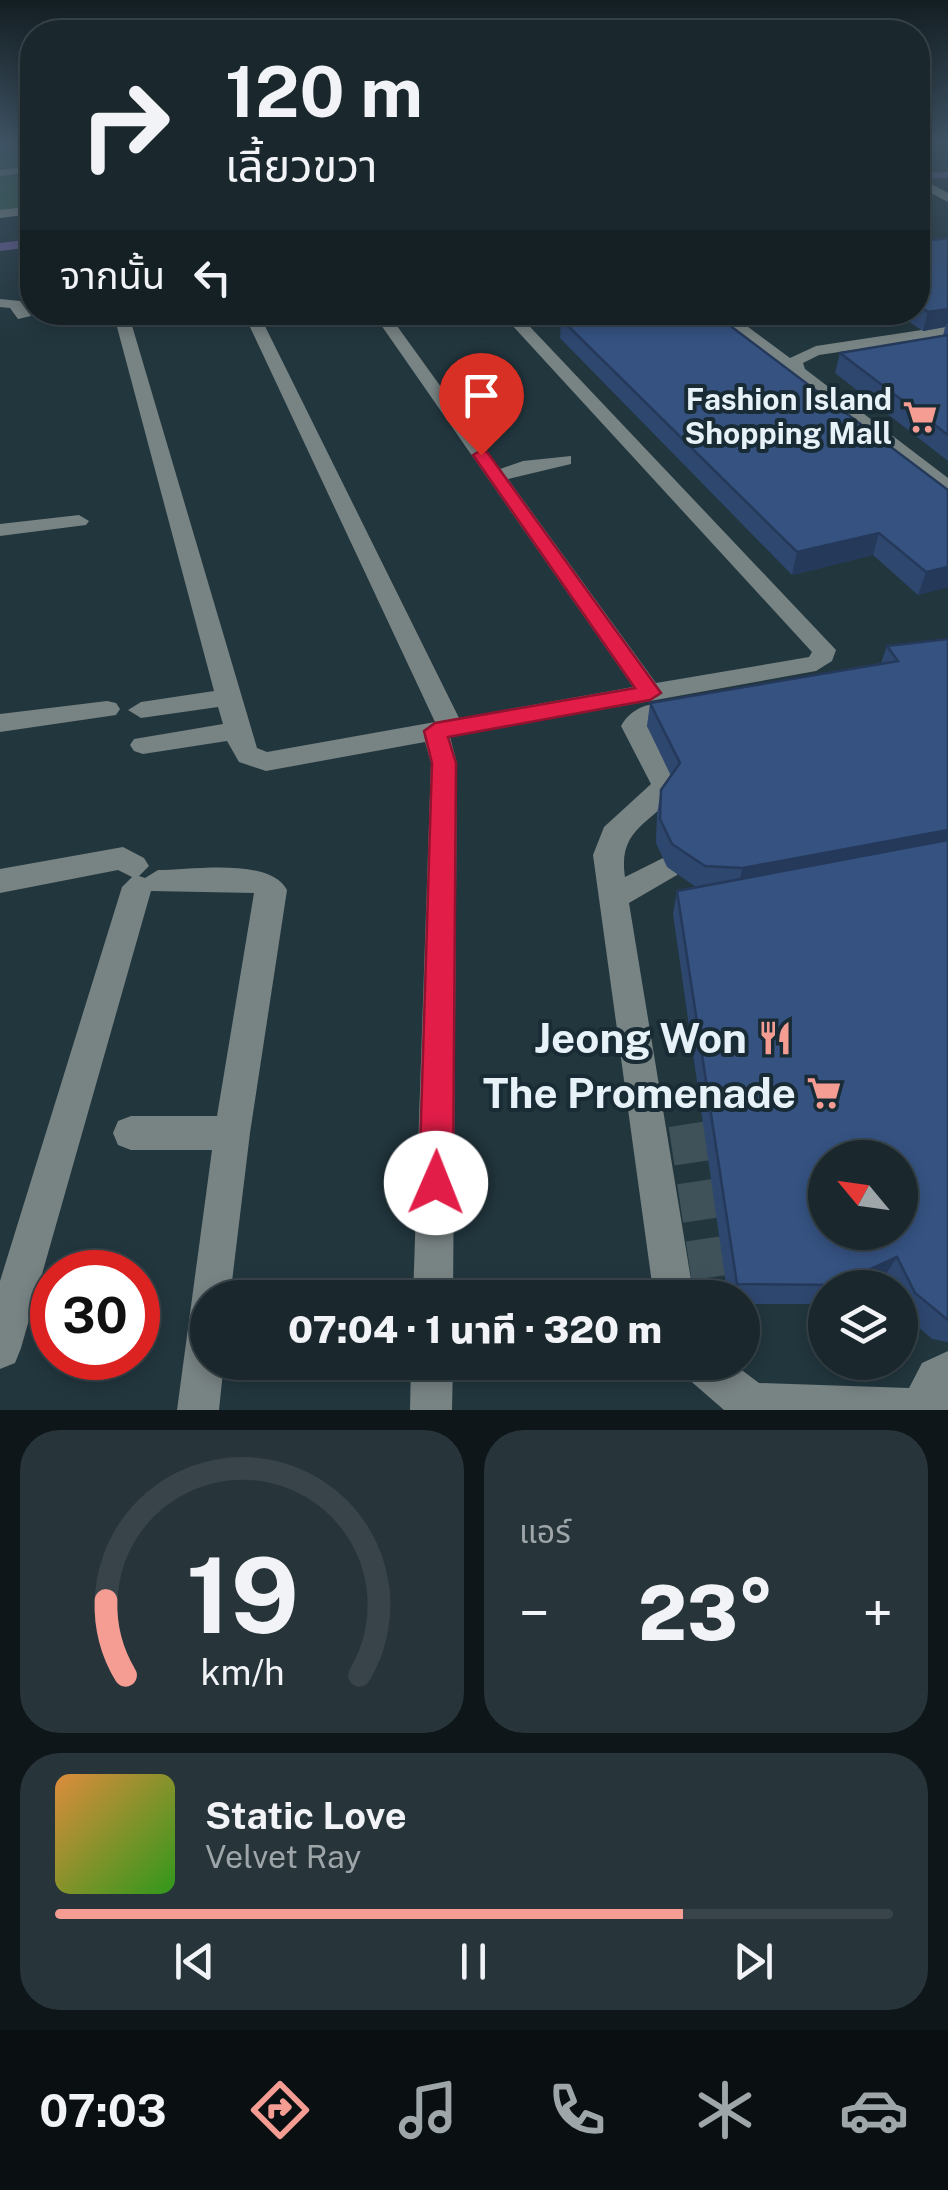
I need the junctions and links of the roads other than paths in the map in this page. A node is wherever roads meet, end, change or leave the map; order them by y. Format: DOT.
graph roads {
  1 [pos="124,325"];
  2 [pos="256,325"];
  3 [pos="388,325"];
  4 [pos="519,325"];
  5 [pos="736,325"];
  6 [pos="948,331"];
  7 [pos="918,336"];
  8 [pos="948,354"];
  9 [pos="798,371"];
  10 [pos="564,460"];
  11 [pos="496,477"];
  12 [pos="948,487"];
  13 [pos="79,521"];
  14 [pos="0,530"];
  15 [pos="818,687"];
  16 [pos="650,693"];
  17 [pos="227,697"];
  18 [pos="108,709"];
  19 [pos="141,710"];
  20 [pos="0,723"];
  21 [pos="236,730"];
  22 [pos="443,730"];
  23 [pos="144,745"];
  24 [pos="667,868"];
  25 [pos="143,878"];
  26 [pos="0,881"];
  27 [pos="614,897"];
  28 [pos="132,1133"];
  29 [pos="232,1133"];
  30 [pos="212,1280"];
  31 [pos="434,1280"];
  32 [pos="671,1280"];
  33 [pos="0,1348"];
  34 [pos="948,1372"];
  35 [pos="201,1380"];
  36 [pos="432,1380"];
  37 [pos="716,1386"];
  38 [pos="839,1409"];
  39 [pos="198,1410"];
  40 [pos="431,1410"];
  41 [pos="929,1410"];
  1 -- 17 [label="street"];
  2 -- 22 [label="street"];
  3 -- 11 [label="street"];
  4 -- 16 [label="street"];
  5 -- 9 [label="street"];
  6 -- 7 [label="street"];
  7 -- 8 [label="street"];
  7 -- 9 [label="street"];
  9 -- 12 [label="street"];
  10 -- 11 [label="street"];
  11 -- 16 [label="street"];
  13 -- 14 [label="street"];
  15 -- 27 [label="street"];
  16 -- 22 [label="street"];
  17 -- 19 [label="street"];
  17 -- 21 [label="street"];
  18 -- 20 [label="street"];
  21 -- 22 [label="street"];
  21 -- 23 [label="street"];
  22 -- 31 [label="street"];
  24 -- 27 [label="street"];
  25 -- 26 [label="street"];
  25 -- 29 [label="street"];
  25 -- 33 [label="street"];
  27 -- 32 [label="street"];
  28 -- 29 [label="street"];
  29 -- 30 [label="street"];
  34 -- 41 [label="street"];
  35 -- 39 [label="street"];
  36 -- 40 [label="street"];
  37 -- 38 [label="street"];
  38 -- 41 [label="street"];
}
